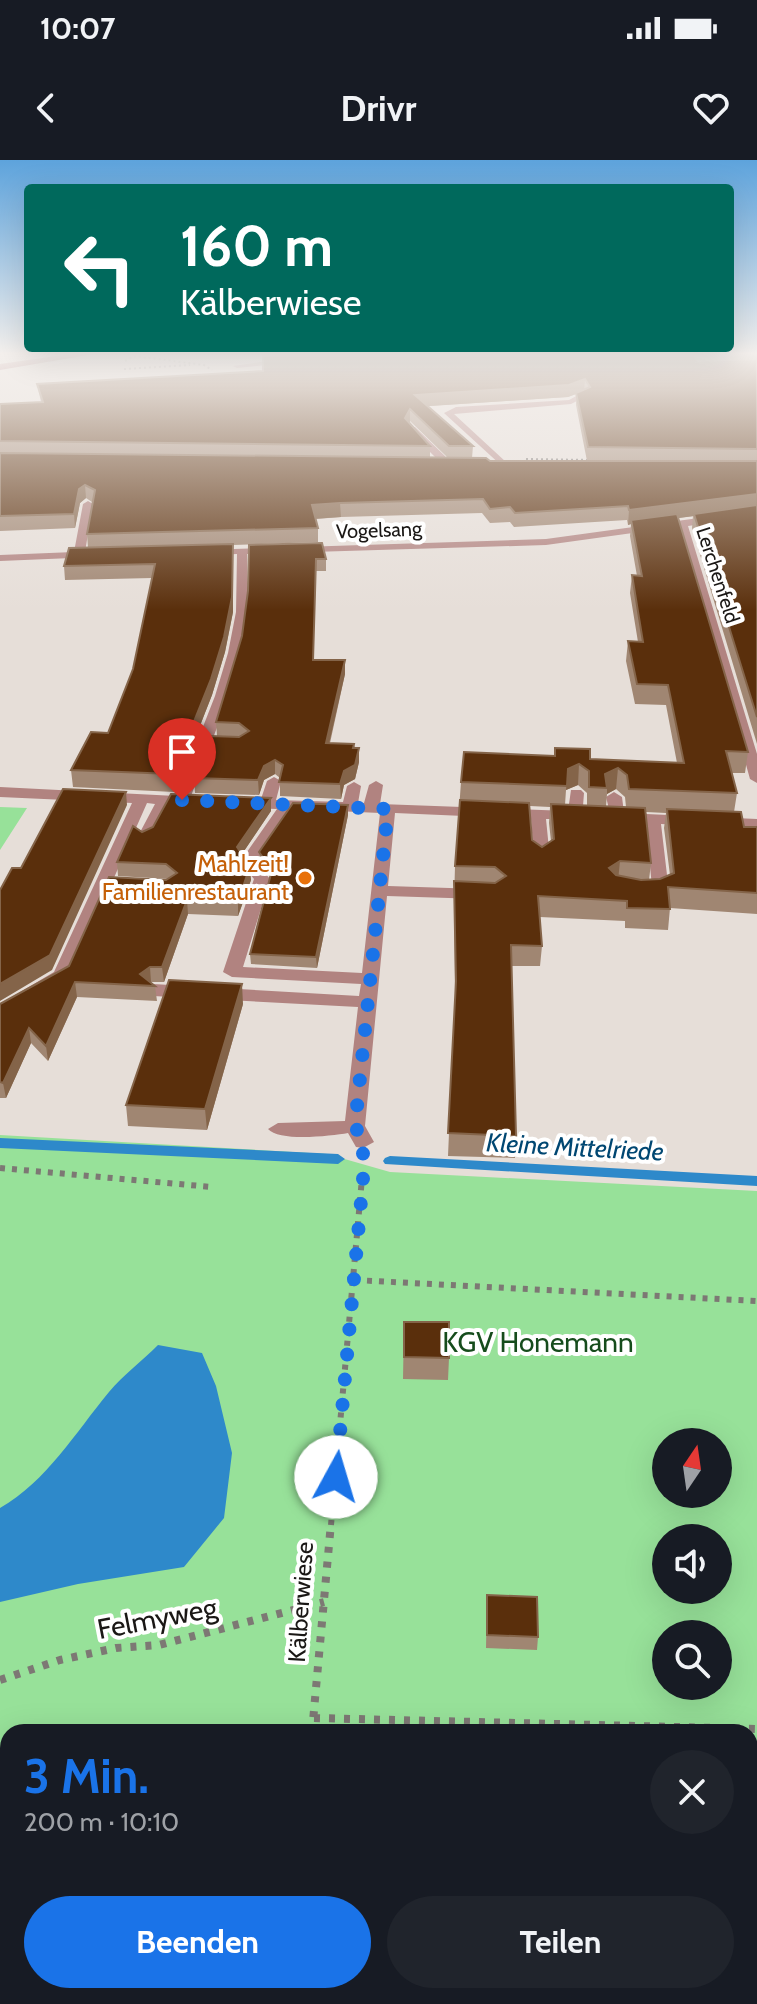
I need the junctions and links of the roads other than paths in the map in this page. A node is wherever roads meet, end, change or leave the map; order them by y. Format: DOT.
graph roads {
  1 [pos="421,438"];
  2 [pos="473,438"];
  3 [pos="428,464"];
  4 [pos="442,464"];
  5 [pos="457,464"];
  6 [pos="519,465"];
  7 [pos="88,504"];
  8 [pos="757,513"];
  9 [pos="678,524"];
  10 [pos="242,551"];
  11 [pos="198,553"];
  12 [pos="108,555"];
  13 [pos="79,556"];
  14 [pos="0,558"];
  15 [pos="205,743"];
  16 [pos="227,743"];
  17 [pos="757,779"];
  18 [pos="274,781"];
  19 [pos="376,785"];
  20 [pos="354,786"];
  21 [pos="0,792"];
  22 [pos="576,793"];
  23 [pos="614,797"];
  24 [pos="141,799"];
  25 [pos="164,800"];
  26 [pos="182,800"];
  27 [pos="276,804"];
  28 [pos="349,807"];
  29 [pos="380,808"];
  30 [pos="538,815"];
  31 [pos="596,817"];
  32 [pos="660,820"];
  33 [pos="757,824"];
  34 [pos="145,838"];
  35 [pos="542,859"];
  36 [pos="674,882"];
  37 [pos="632,890"];
  38 [pos="380,891"];
  39 [pos="494,895"];
  40 [pos="370,979"];
  41 [pos="153,990"];
  42 [pos="368,1002"];
  43 [pos="0,1012"];
  44 [pos="278,1129"];
  1 -- 4 [label="street"];
  2 -- 6 [label="street"];
  3 -- 4 [label="street"];
  4 -- 5 [label="street"];
  7 -- 13 [label="street"];
  8 -- 9 [label="street, Vogelsang"];
  9 -- 10 [label="street, Vogelsang"];
  9 -- 17 [label="street, Lerchenfeld"];
  10 -- 11 [label="street, Vogelsang"];
  10 -- 15 [label="street"];
  12 -- 13 [label="street"];
  13 -- 14 [label="street"];
  15 -- 16 [label="street"];
  15 -- 26 [label="street"];
  18 -- 27 [label="street"];
  19 -- 29 [label="street"];
  20 -- 28 [label="street"];
  21 -- 24 [label="street"];
  22 -- 31 [label="street"];
  23 -- 31 [label="street"];
  24 -- 25 [label="street"];
  24 -- 43 [label="street"];
  25 -- 26 [label="street"];
  25 -- 34 [label="street"];
  26 -- 27 [label="street"];
  27 -- 28 [label="street"];
  27 -- 40 [label="street"];
  28 -- 29 [label="street"];
  29 -- 30 [label="street"];
  29 -- 38 [label="street"];
  30 -- 31 [label="street"];
  30 -- 35 [label="street"];
  31 -- 32 [label="street"];
  32 -- 33 [label="street"];
  32 -- 36 [label="street"];
  32 -- 37 [label="street"];
  38 -- 39 [label="street"];
  38 -- 40 [label="street"];
  40 -- 42 [label="street"];
  41 -- 42 [label="street"];
  42 -- 44 [label="street"];
}
